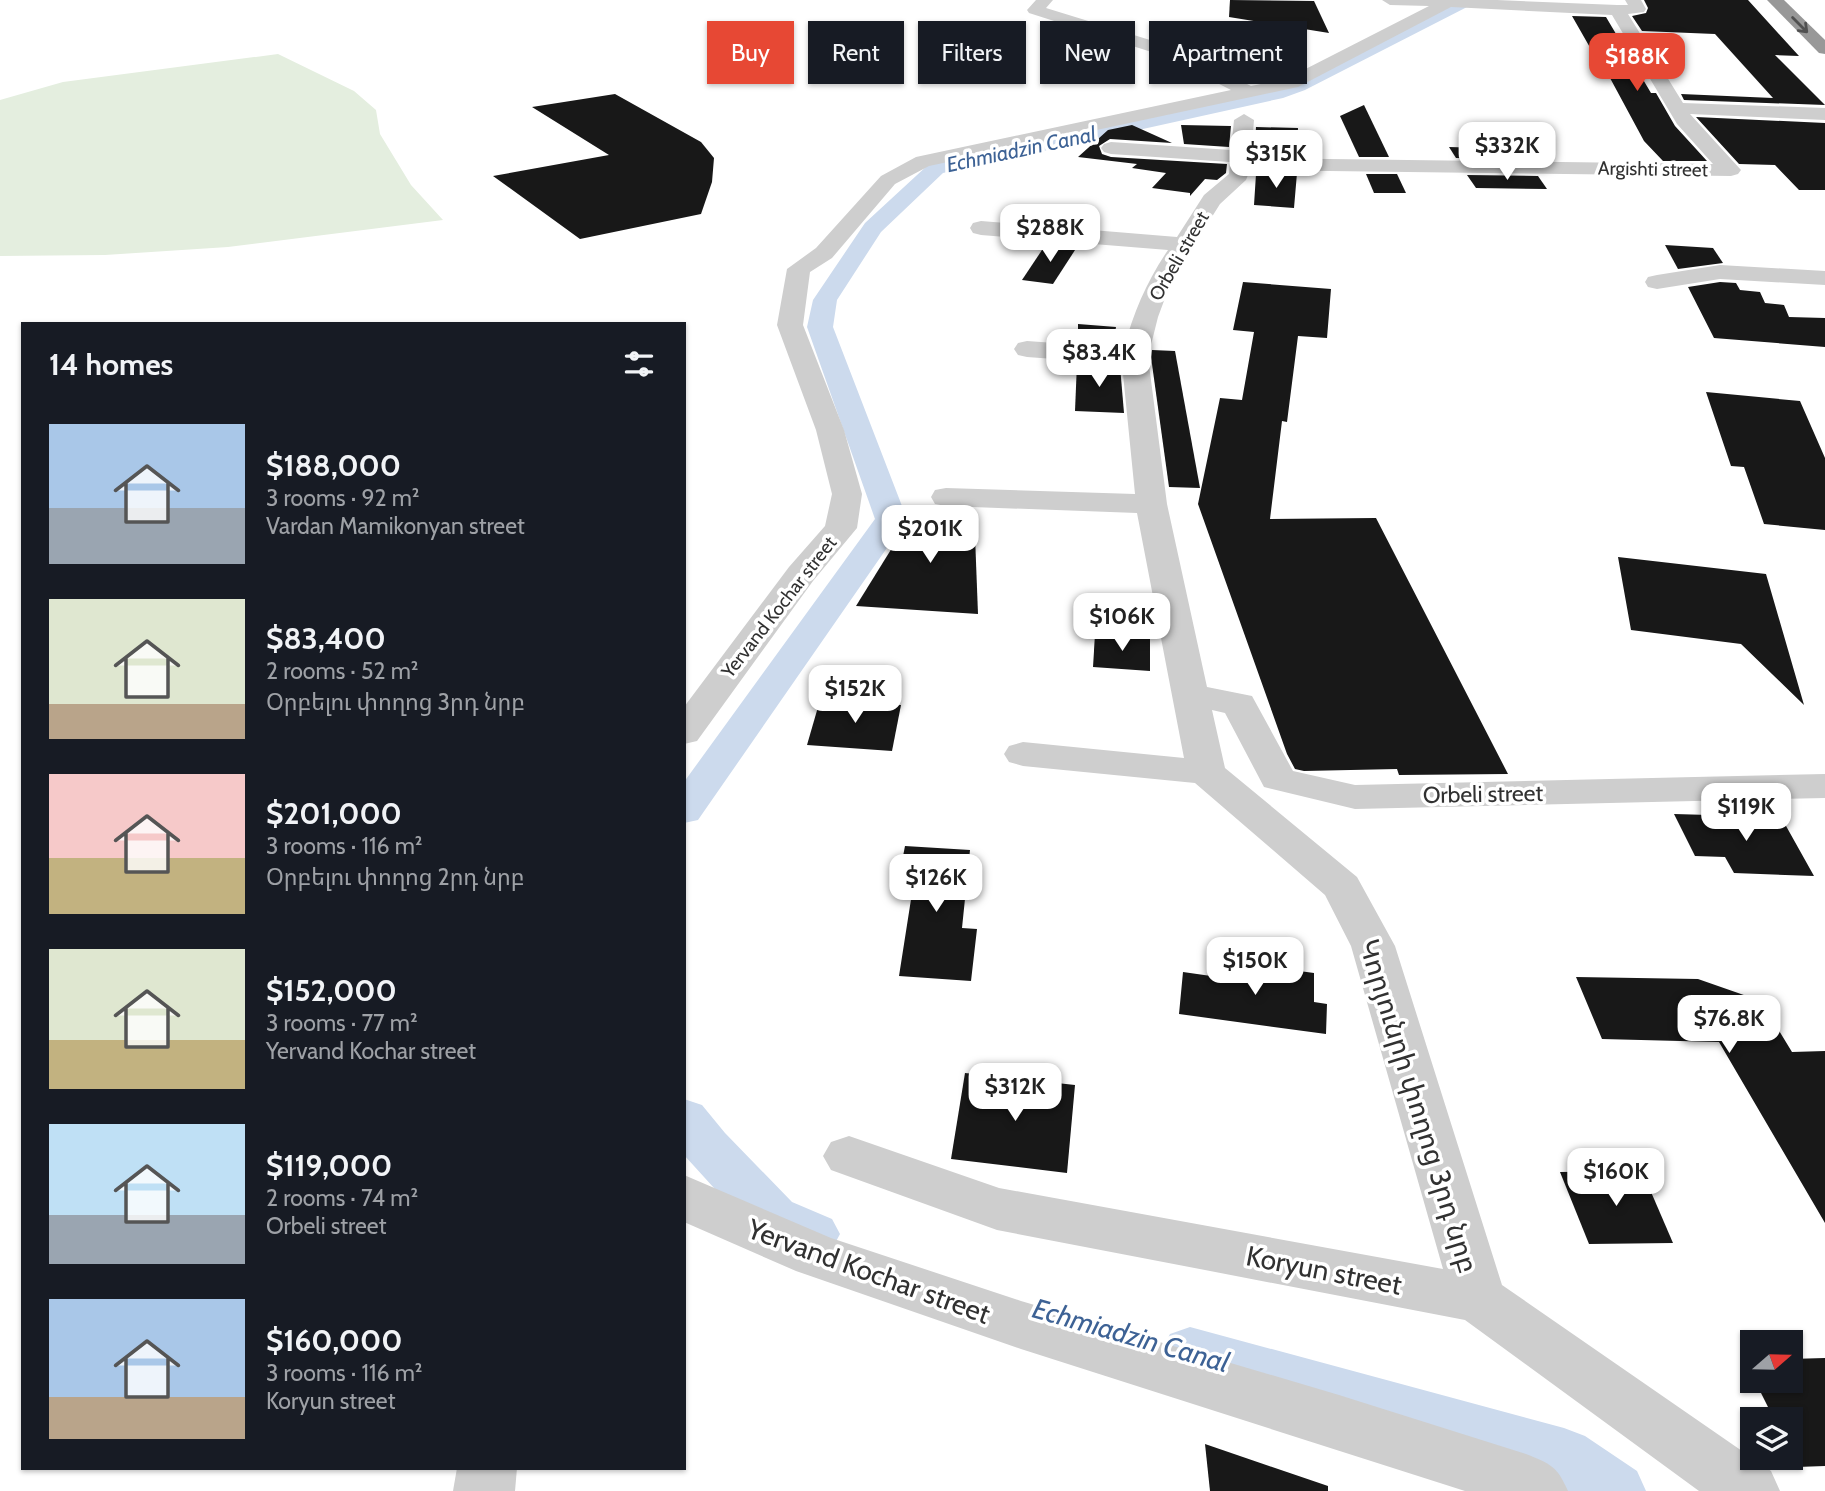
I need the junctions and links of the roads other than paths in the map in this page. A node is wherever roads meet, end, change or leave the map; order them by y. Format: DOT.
graph roads {
  1 [pos="1390,0"];
  2 [pos="1633,0"];
  3 [pos="1775,0"];
  4 [pos="1446,2"];
  5 [pos="1040,5"];
  6 [pos="1617,10"];
  7 [pos="1825,49"];
  8 [pos="1247,106"];
  9 [pos="1677,107"];
  10 [pos="1825,114"];
  11 [pos="1111,148"];
  12 [pos="1240,161"];
  13 [pos="981,228"];
  14 [pos="1183,244"];
  15 [pos="1825,278"];
  16 [pos="1657,282"];
  17 [pos="1027,349"];
  18 [pos="1135,356"];
  19 [pos="946,497"];
  20 [pos="1151,504"];
  21 [pos="1189,695"];
  22 [pos="686,730"];
  23 [pos="1023,754"];
  24 [pos="1206,772"];
  25 [pos="1825,786"];
  26 [pos="849,1156"];
  27 [pos="686,1197"];
  28 [pos="1479,1299"];
  29 [pos="488,1470"];
  30 [pos="484,1491"];
  31 [pos="1537,1491"];
  32 [pos="1749,1491"];
  1 -- 4 [label="street"];
  2 -- 6 [label="street"];
  3 -- 7 [label="highway, one-way"];
  4 -- 6 [label="street"];
  4 -- 8 [label="street, Yervand Kochar street"];
  5 -- 8 [label="street"];
  6 -- 9 [label="street"];
  8 -- 12 [label="street, Orbeli street"];
  8 -- 22 [label="street, Yervand Kochar street"];
  9 -- 10 [label="street"];
  9 -- 12 [label="street, Argishti street"];
  11 -- 12 [label="street"];
  12 -- 14 [label="street, Orbeli street"];
  13 -- 14 [label="street"];
  14 -- 18 [label="street, Orbeli street"];
  15 -- 16 [label="street"];
  17 -- 18 [label="street"];
  18 -- 20 [label="street, Orbeli street"];
  19 -- 20 [label="street"];
  20 -- 21 [label="street, Orbeli street"];
  21 -- 24 [label="street, Orbeli street"];
  21 -- 25 [label="street, Orbeli street"];
  23 -- 24 [label="street"];
  24 -- 28 [label="street, Կորյունրի փողոց 3րդ նրբ"];
  26 -- 28 [label="street, Koryun street"];
  27 -- 31 [label="street, Yervand Kochar street"];
  28 -- 32 [label="street, Koryun street"];
  29 -- 30 [label="street"];
}
